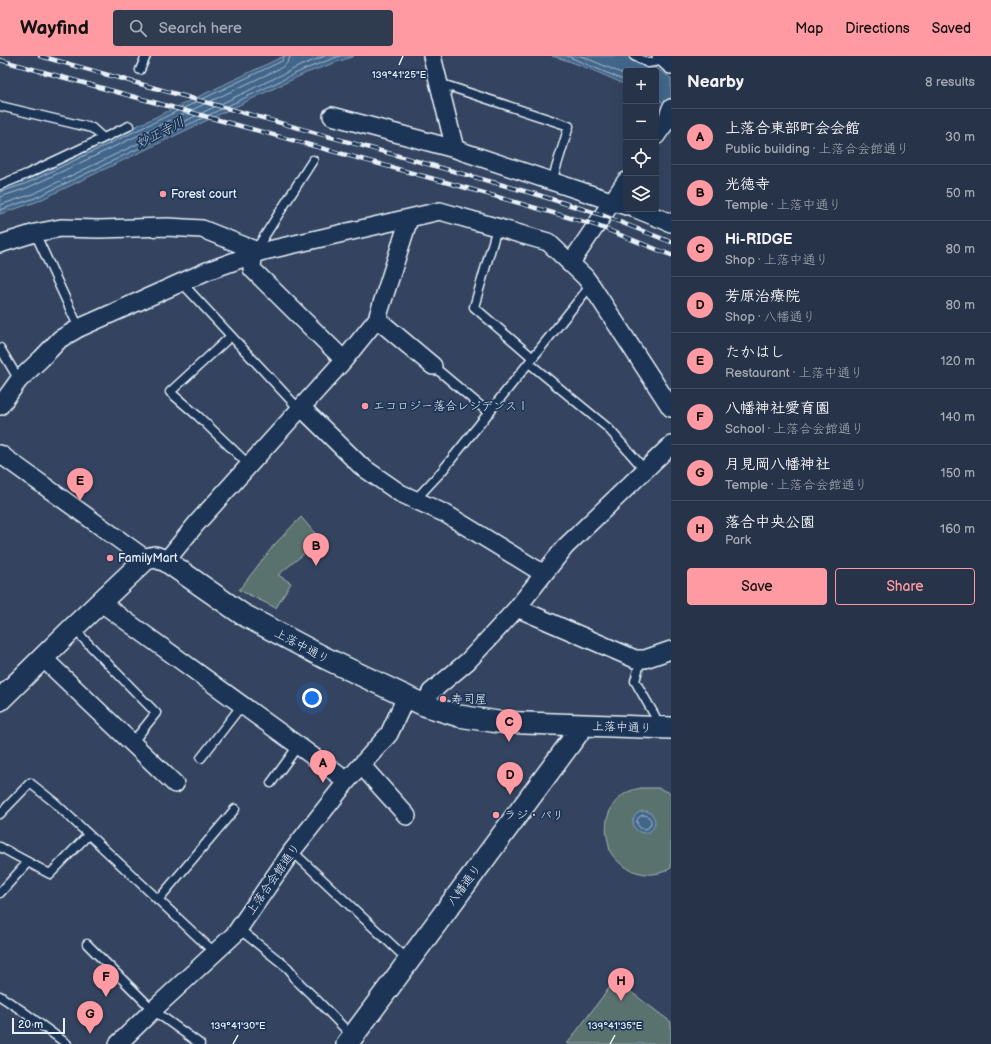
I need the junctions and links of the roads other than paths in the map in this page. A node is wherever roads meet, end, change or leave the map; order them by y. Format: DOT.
graph roads {
  1 [pos="146,56"];
  2 [pos="432,56"];
  3 [pos="634,56"];
  4 [pos="666,60"];
  5 [pos="140,70"];
  6 [pos="438,83"];
  7 [pos="0,106"];
  8 [pos="671,108"];
  9 [pos="332,116"];
  10 [pos="129,126"];
  11 [pos="659,132"];
  12 [pos="104,138"];
  13 [pos="455,149"];
  14 [pos="313,160"];
  15 [pos="552,181"];
  16 [pos="0,185"];
  17 [pos="623,190"];
  18 [pos="619,203"];
  19 [pos="644,212"];
  20 [pos="409,219"];
  21 [pos="671,223"];
  22 [pos="497,228"];
  23 [pos="35,232"];
  24 [pos="0,244"];
  25 [pos="256,253"];
  26 [pos="570,264"];
  27 [pos="182,283"];
  28 [pos="591,285"];
  29 [pos="378,319"];
  30 [pos="79,328"];
  31 [pos="231,336"];
  32 [pos="0,348"];
  33 [pos="344,360"];
  34 [pos="531,361"];
  35 [pos="433,366"];
  36 [pos="19,380"];
  37 [pos="0,406"];
  38 [pos="300,408"];
  39 [pos="671,408"];
  40 [pos="489,413"];
  41 [pos="671,444"];
  42 [pos="0,454"];
  43 [pos="249,465"];
  44 [pos="645,470"];
  45 [pos="415,500"];
  46 [pos="146,559"];
  47 [pos="166,562"];
  48 [pos="544,574"];
  49 [pos="100,602"];
  50 [pos="517,608"];
  51 [pos="73,628"];
  52 [pos="671,650"];
  53 [pos="42,658"];
  54 [pos="641,659"];
  55 [pos="0,700"];
  56 [pos="415,701"];
  57 [pos="242,705"];
  58 [pos="583,726"];
  59 [pos="663,728"];
  60 [pos="132,743"];
  61 [pos="298,746"];
  62 [pos="201,758"];
  63 [pos="362,766"];
  64 [pos="347,781"];
  65 [pos="271,783"];
  66 [pos="175,784"];
  67 [pos="235,809"];
  68 [pos="0,814"];
  69 [pos="407,816"];
  70 [pos="88,835"];
  71 [pos="0,847"];
  72 [pos="292,851"];
  73 [pos="28,862"];
  74 [pos="0,893"];
  75 [pos="158,900"];
  76 [pos="239,929"];
  77 [pos="87,944"];
  78 [pos="215,953"];
  79 [pos="408,961"];
  80 [pos="0,996"];
  81 [pos="153,1010"];
  82 [pos="349,1040"];
  83 [pos="67,1044"];
  84 [pos="118,1044"];
  85 [pos="200,1044"];
  1 -- 5 [label="lane"];
  2 -- 6 [label="street"];
  3 -- 4 [label="lane"];
  6 -- 13 [label="street"];
  6 -- 15 [label="lane"];
  7 -- 12 [label="lane"];
  8 -- 11 [label="street"];
  9 -- 13 [label="street"];
  10 -- 12 [label="lane"];
  12 -- 16 [label="lane"];
  13 -- 15 [label="street"];
  14 -- 25 [label="lane"];
  15 -- 18 [label="street"];
  17 -- 18 [label="street"];
  18 -- 26 [label="street"];
  19 -- 21 [label="street"];
  20 -- 22 [label="street"];
  20 -- 25 [label="street"];
  20 -- 29 [label="street"];
  22 -- 26 [label="street"];
  22 -- 34 [label="lane"];
  23 -- 24 [label="street"];
  23 -- 25 [label="street"];
  23 -- 30 [label="lane"];
  25 -- 27 [label="street"];
  25 -- 33 [label="street"];
  26 -- 28 [label="street"];
  27 -- 30 [label="street"];
  27 -- 31 [label="lane"];
  28 -- 34 [label="lane"];
  28 -- 39 [label="street"];
  29 -- 33 [label="street"];
  29 -- 35 [label="street"];
  30 -- 36 [label="street"];
  31 -- 38 [label="lane"];
  31 -- 43 [label="lane"];
  32 -- 36 [label="lane"];
  33 -- 38 [label="street"];
  34 -- 40 [label="lane"];
  34 -- 44 [label="lane"];
  35 -- 40 [label="lane"];
  36 -- 37 [label="street"];
  38 -- 43 [label="street"];
  38 -- 45 [label="street"];
  40 -- 45 [label="lane"];
  41 -- 44 [label="street, 上落合会館通り"];
  42 -- 46 [label="street"];
  43 -- 47 [label="street"];
  44 -- 48 [label="street, 上落合会館通り"];
  45 -- 48 [label="street"];
  46 -- 47 [label="street, 上落中通り"];
  46 -- 49 [label="street"];
  47 -- 56 [label="street, 上落中通り"];
  48 -- 50 [label="street, 上落合会館通り"];
  49 -- 51 [label="street"];
  49 -- 57 [label="street"];
  50 -- 54 [label="street"];
  50 -- 56 [label="street, 上落合会館通り"];
  51 -- 53 [label="street"];
  51 -- 60 [label="lane"];
  52 -- 54 [label="street"];
  53 -- 55 [label="street"];
  53 -- 60 [label="street"];
  54 -- 59 [label="lane"];
  56 -- 58 [label="street, 上落中通り"];
  56 -- 63 [label="street, 上落合会館通り"];
  57 -- 61 [label="street"];
  57 -- 62 [label="lane"];
  58 -- 59 [label="street, 上落中通り"];
  58 -- 79 [label="street, 八幡通り"];
  60 -- 66 [label="street"];
  61 -- 64 [label="street"];
  61 -- 65 [label="lane"];
  63 -- 64 [label="street, 上落合会館通り"];
  63 -- 69 [label="street"];
  64 -- 72 [label="street, 上落合会館通り"];
  67 -- 75 [label="lane"];
  68 -- 70 [label="lane"];
  70 -- 73 [label="lane"];
  70 -- 75 [label="lane"];
  71 -- 73 [label="lane"];
  72 -- 76 [label="street, 上落合会館通り"];
  72 -- 79 [label="lane"];
  73 -- 74 [label="lane"];
  75 -- 78 [label="lane"];
  76 -- 78 [label="street, 上落合会館通り"];
  76 -- 82 [label="lane"];
  77 -- 81 [label="lane"];
  78 -- 81 [label="street, 上落合会館通り"];
  79 -- 82 [label="street, 八幡通り"];
  80 -- 83 [label="lane"];
  81 -- 84 [label="street, 上落合会館通り"];
  81 -- 85 [label="lane"];
}
